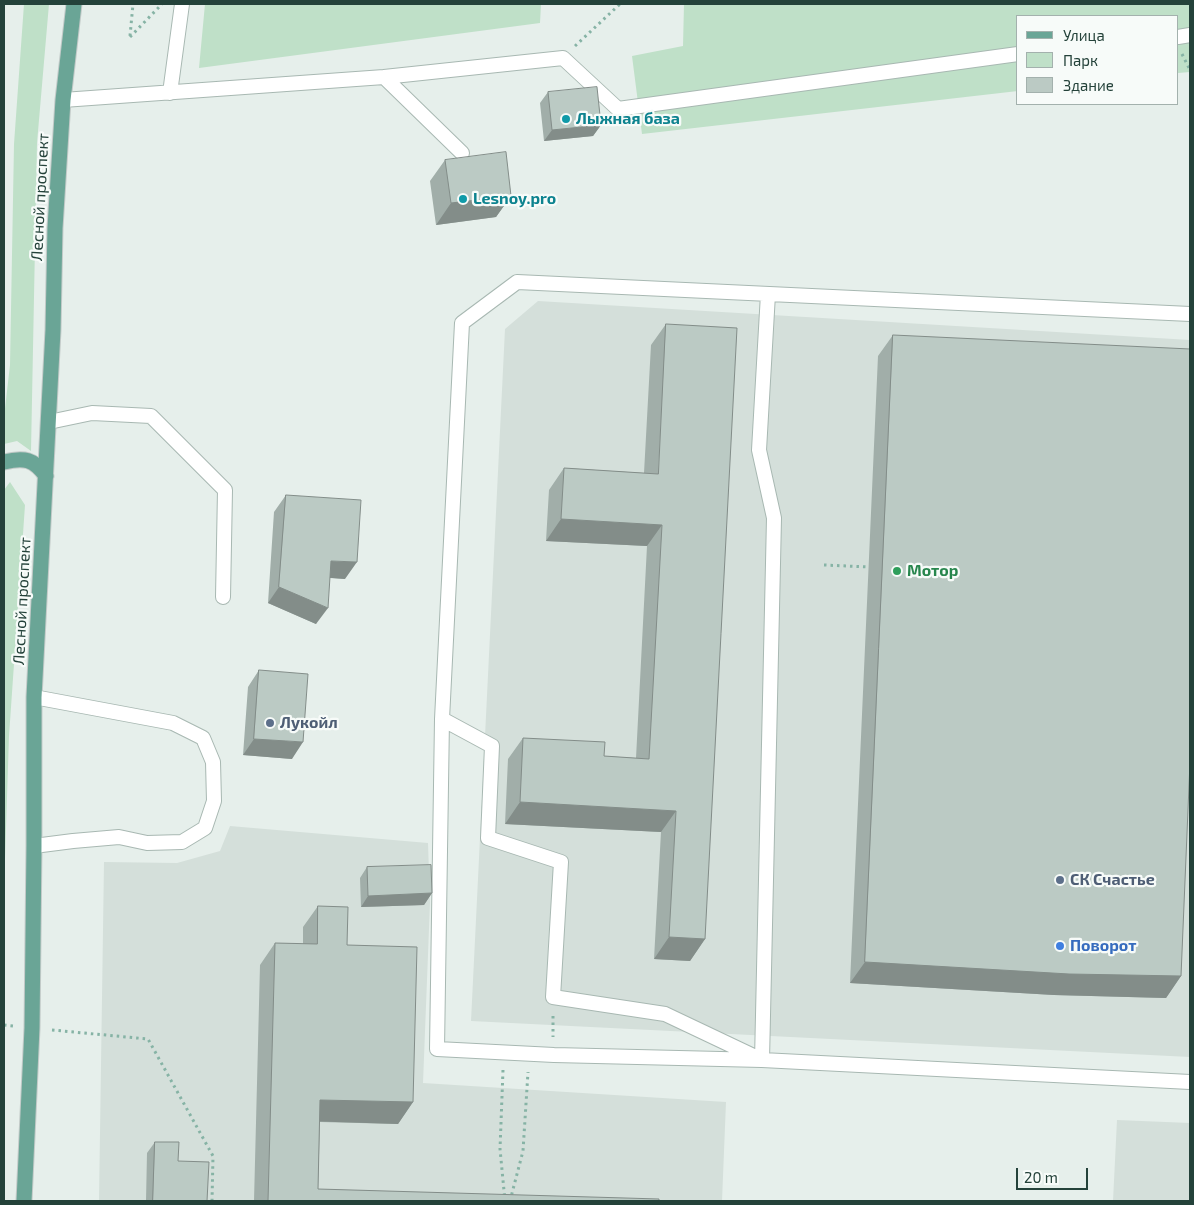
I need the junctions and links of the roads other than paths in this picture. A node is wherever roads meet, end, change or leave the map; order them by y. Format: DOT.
graph roads {
  1 [pos="74,4"];
  2 [pos="182,4"];
  3 [pos="1016,54"];
  4 [pos="384,77"];
  5 [pos="170,93"];
  6 [pos="63,100"];
  7 [pos="462,154"];
  8 [pos="768,294"];
  9 [pos="1190,314"];
  10 [pos="49,422"];
  11 [pos="4,462"];
  12 [pos="46,476"];
  13 [pos="223,597"];
  14 [pos="34,697"];
  15 [pos="442,719"];
  16 [pos="34,846"];
  17 [pos="762,1060"];
  18 [pos="1190,1082"];
  19 [pos="24,1201"];
  1 -- 6 [label="main road, Лесной проспект"];
  2 -- 5 [label="lane"];
  3 -- 4 [label="lane"];
  4 -- 5 [label="lane"];
  4 -- 7 [label="lane"];
  5 -- 6 [label="lane"];
  6 -- 10 [label="main road, Лесной проспект"];
  8 -- 9 [label="lane"];
  8 -- 15 [label="lane"];
  8 -- 17 [label="lane"];
  10 -- 12 [label="main road, Лесной проспект"];
  10 -- 13 [label="lane"];
  11 -- 12 [label="main road"];
  12 -- 14 [label="main road, Лесной проспект"];
  14 -- 16 [label="main road, Лесной проспект"];
  14 -- 16 [label="lane"];
  15 -- 17 [label="lane"];
  15 -- 17 [label="lane"];
  16 -- 19 [label="main road, Лесной проспект"];
  17 -- 18 [label="lane"];
}
